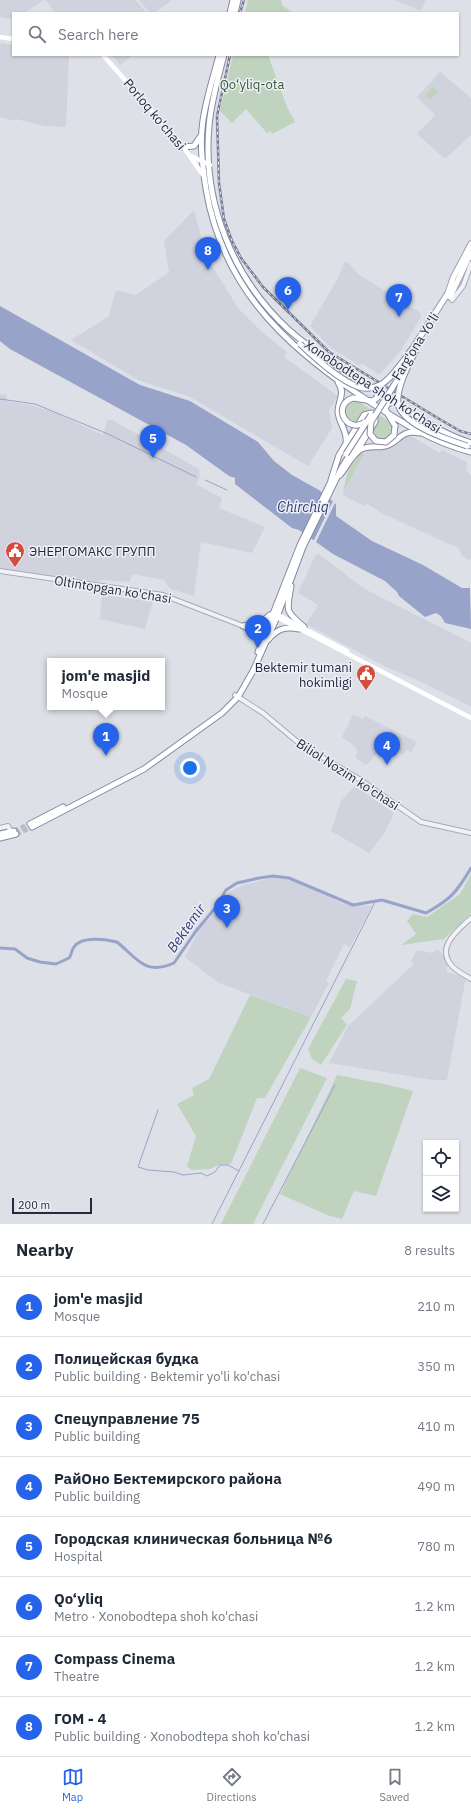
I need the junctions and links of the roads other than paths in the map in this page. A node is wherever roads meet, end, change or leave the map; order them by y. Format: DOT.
graph roads {
  1 [pos="233,0"];
  2 [pos="238,0"];
  3 [pos="230,12"];
  4 [pos="235,12"];
  5 [pos="0,37"];
  6 [pos="12,39"];
  7 [pos="104,56"];
  8 [pos="219,56"];
  9 [pos="224,56"];
  10 [pos="201,134"];
  11 [pos="183,147"];
  12 [pos="190,155"];
  13 [pos="202,161"];
  14 [pos="210,165"];
  15 [pos="204,177"];
  16 [pos="471,244"];
  17 [pos="471,253"];
  18 [pos="471,264"];
  19 [pos="452,300"];
  20 [pos="271,311"];
  21 [pos="415,349"];
  22 [pos="333,377"];
  23 [pos="376,391"];
  24 [pos="369,401"];
  25 [pos="394,403"];
  26 [pos="387,412"];
  27 [pos="369,421"];
  28 [pos="426,435"];
  29 [pos="470,445"];
  30 [pos="344,448"];
  31 [pos="471,452"];
  32 [pos="355,454"];
  33 [pos="330,487"];
  34 [pos="301,546"];
  35 [pos="0,571"];
  36 [pos="293,574"];
  37 [pos="276,615"];
  38 [pos="243,626"];
  39 [pos="301,628"];
  40 [pos="268,631"];
  41 [pos="264,644"];
  42 [pos="259,648"];
  43 [pos="236,696"];
  44 [pos="471,715"];
  45 [pos="471,718"];
  46 [pos="31,826"];
  47 [pos="0,828"];
  48 [pos="14,832"];
  49 [pos="471,832"];
  50 [pos="0,834"];
  51 [pos="0,838"];
  52 [pos="471,918"];
  53 [pos="471,979"];
  1 -- 3 [label="main road"];
  2 -- 4 [label="main road"];
  5 -- 6 [label="main road"];
  7 -- 11 [label="main road, Porloq ko'chasi"];
  8 -- 10 [label="main road, Xonobodtepa shoh ko'chasi"];
  9 -- 14 [label="main road, Xonobodtepa shoh ko'chasi"];
  10 -- 11 [label="main road"];
  10 -- 13 [label="main road, Xonobodtepa shoh ko'chasi"];
  11 -- 12 [label="main road, Porloq ko'chasi"];
  12 -- 13 [label="main road"];
  12 -- 15 [label="main road, Porloq ko'chasi"];
  13 -- 14 [label="main road"];
  13 -- 15 [label="main road, Xonobodtepa shoh ko'chasi"];
  14 -- 20 [label="main road, Xonobodtepa shoh ko'chasi"];
  15 -- 22 [label="main road, Xonobodtepa shoh ko'chasi"];
  16 -- 21 [label="main road, Farg'ona Yo'li"];
  17 -- 21 [label="main road, Farg'ona Yo'li"];
  18 -- 19 [label="street"];
  20 -- 21 [label="main road, bridge"];
  20 -- 23 [label="main road, Xonobodtepa shoh ko'chasi"];
  21 -- 27 [label="main road, Farg'ona Yo'li, bridge"];
  21 -- 29 [label="main road, bridge"];
  22 -- 24 [label="main road, Xonobodtepa shoh ko'chasi"];
  22 -- 30 [label="main road"];
  23 -- 24 [label="main road"];
  23 -- 25 [label="main road, Xonobodtepa shoh ko'chasi"];
  24 -- 26 [label="main road, Xonobodtepa shoh ko'chasi"];
  24 -- 27 [label="main road, bridge"];
  25 -- 26 [label="main road"];
  25 -- 29 [label="main road, Xonobodtepa shoh ko'chasi"];
  26 -- 27 [label="main road, bridge"];
  26 -- 28 [label="main road, Xonobodtepa shoh ko'chasi"];
  27 -- 33 [label="main road, Farg'ona Yo'li, bridge"];
  28 -- 31 [label="main road, Xonobodtepa shoh ko'chasi"];
  28 -- 32 [label="main road"];
  30 -- 32 [label="main road"];
  30 -- 33 [label="main road"];
  32 -- 33 [label="main road"];
  33 -- 34 [label="main road"];
  34 -- 36 [label="main road"];
  34 -- 37 [label="main road"];
  35 -- 38 [label="street, Oltintopgan ko'chasi"];
  36 -- 37 [label="main road"];
  36 -- 39 [label="main road"];
  37 -- 38 [label="main road"];
  37 -- 39 [label="main road"];
  37 -- 40 [label="main road"];
  38 -- 40 [label="street, Oltintopgan ko'chasi"];
  38 -- 42 [label="main road"];
  39 -- 41 [label="main road"];
  39 -- 44 [label="main road"];
  39 -- 45 [label="main road"];
  40 -- 41 [label="main road"];
  40 -- 42 [label="main road"];
  41 -- 43 [label="main road"];
  42 -- 43 [label="main road"];
  43 -- 46 [label="main road"];
  43 -- 49 [label="street, Biliol Nozim ko'chasi"];
  47 -- 48 [label="street"];
  48 -- 50 [label="main road"];
  48 -- 51 [label="main road"];
  52 -- 53 [label="street"];
}
